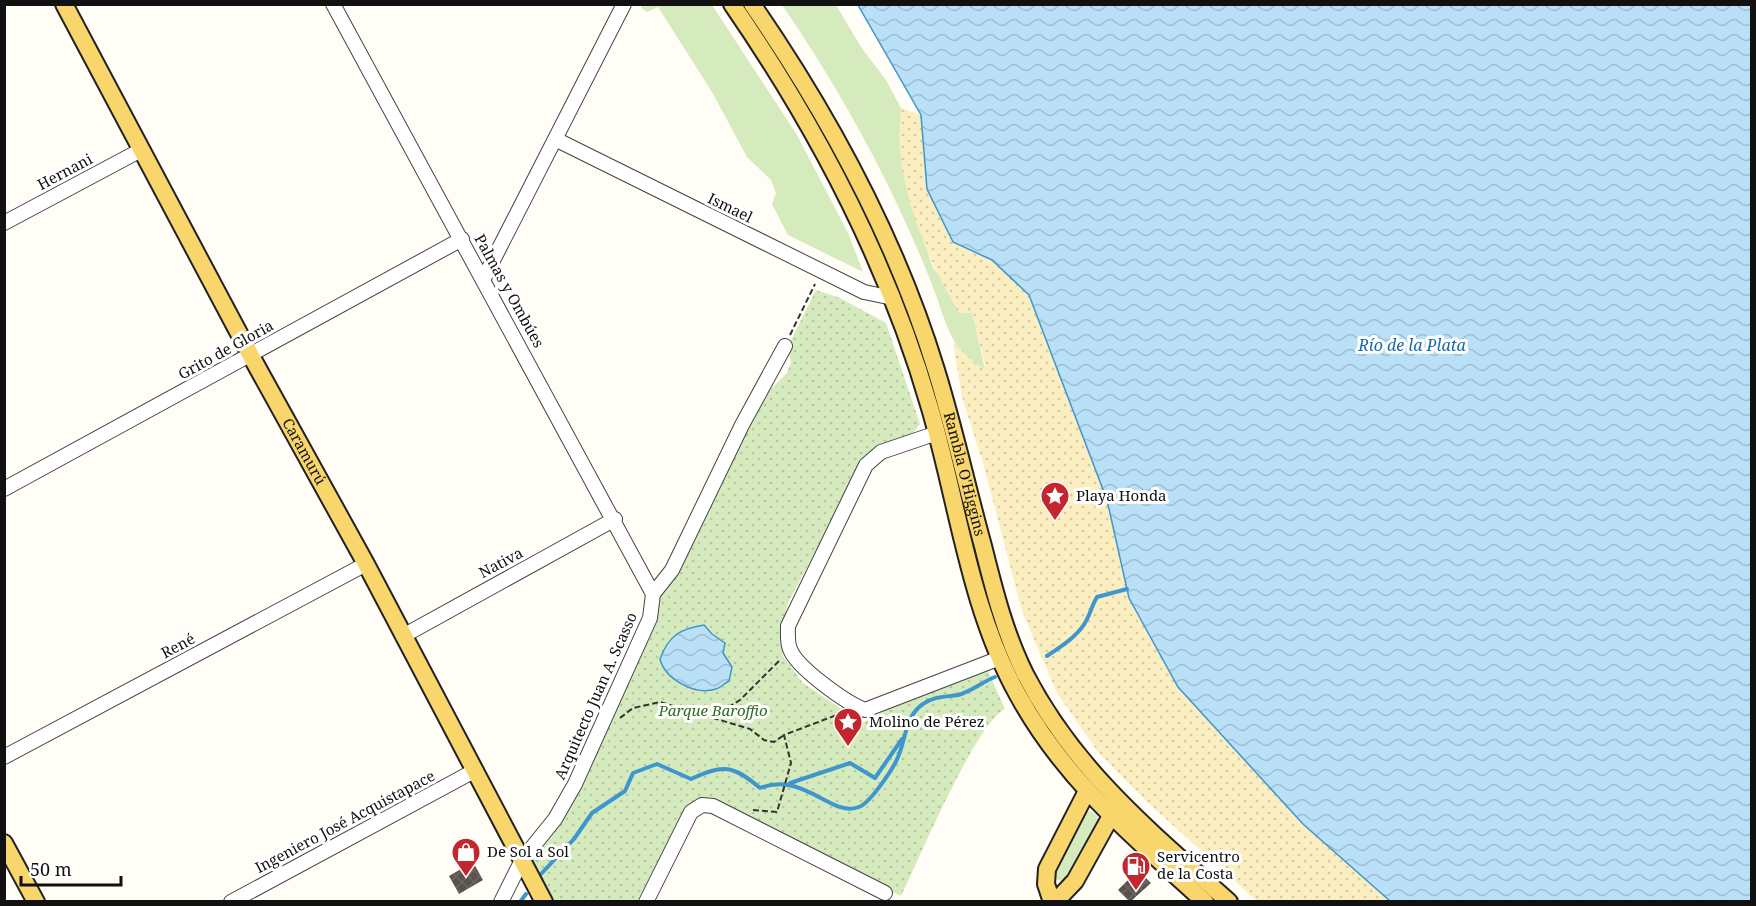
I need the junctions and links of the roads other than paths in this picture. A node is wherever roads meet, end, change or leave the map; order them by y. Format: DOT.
graph roads {
  1 [pos="64,4"];
  2 [pos="333,4"];
  3 [pos="624,4"];
  4 [pos="732,4"];
  5 [pos="752,4"];
  6 [pos="555,139"];
  7 [pos="141,150"];
  8 [pos="4,223"];
  9 [pos="462,239"];
  10 [pos="484,278"];
  11 [pos="893,298"];
  12 [pos="785,346"];
  13 [pos="251,356"];
  14 [pos="937,433"];
  15 [pos="4,489"];
  16 [pos="615,519"];
  17 [pos="366,564"];
  18 [pos="653,594"];
  19 [pos="403,636"];
  20 [pos="1000,658"];
  21 [pos="4,757"];
  22 [pos="474,771"];
  23 [pos="1086,793"];
  24 [pos="1115,810"];
  25 [pos="4,843"];
  26 [pos="522,860"];
  27 [pos="885,893"];
  28 [pos="36,902"];
  29 [pos="231,902"];
  30 [pos="501,902"];
  31 [pos="544,902"];
  32 [pos="646,902"];
  33 [pos="1054,902"];
  34 [pos="1205,902"];
  35 [pos="1229,902"];
  1 -- 7 [label="main road, Caramurú"];
  2 -- 9 [label="street, Palmas y Ombúes"];
  3 -- 6 [label="street"];
  4 -- 11 [label="main road, Rambla O'Higgins"];
  5 -- 24 [label="main road, Rambla O'Higgins"];
  6 -- 10 [label="street"];
  6 -- 11 [label="street, Ismael"];
  7 -- 8 [label="street, Hernani"];
  7 -- 13 [label="main road, Caramurú"];
  9 -- 10 [label="street, Palmas y Ombúes"];
  9 -- 13 [label="street, Grito de Gloria"];
  10 -- 16 [label="street, Palmas y Ombúes"];
  11 -- 14 [label="main road, Rambla O'Higgins"];
  12 -- 18 [label="street, Arquitecto Juan A. Scasso"];
  13 -- 15 [label="street, Grito de Gloria"];
  13 -- 17 [label="main road, Caramurú"];
  14 -- 20 [label="main road, Rambla O'Higgins"];
  14 -- 20 [label="street"];
  16 -- 18 [label="street, Palmas y Ombúes"];
  16 -- 19 [label="street, Nativa"];
  17 -- 19 [label="main road, Caramurú"];
  17 -- 21 [label="street, René"];
  18 -- 26 [label="street, Arquitecto Juan A. Scasso"];
  19 -- 22 [label="main road, Caramurú"];
  20 -- 23 [label="main road, Rambla O'Higgins"];
  22 -- 26 [label="main road, Caramurú"];
  22 -- 29 [label="street, Ingeniero José Acquistapace"];
  23 -- 24 [label="main road, Rambla O'Higgins"];
  23 -- 33 [label="main road"];
  24 -- 33 [label="main road"];
  24 -- 34 [label="main road, Rambla O'Higgins"];
  24 -- 35 [label="main road, Rambla O'Higgins"];
  25 -- 28 [label="main road"];
  26 -- 30 [label="street, Arquitecto Juan A. Scasso"];
  26 -- 31 [label="main road, Caramurú"];
  27 -- 32 [label="street"];
}
